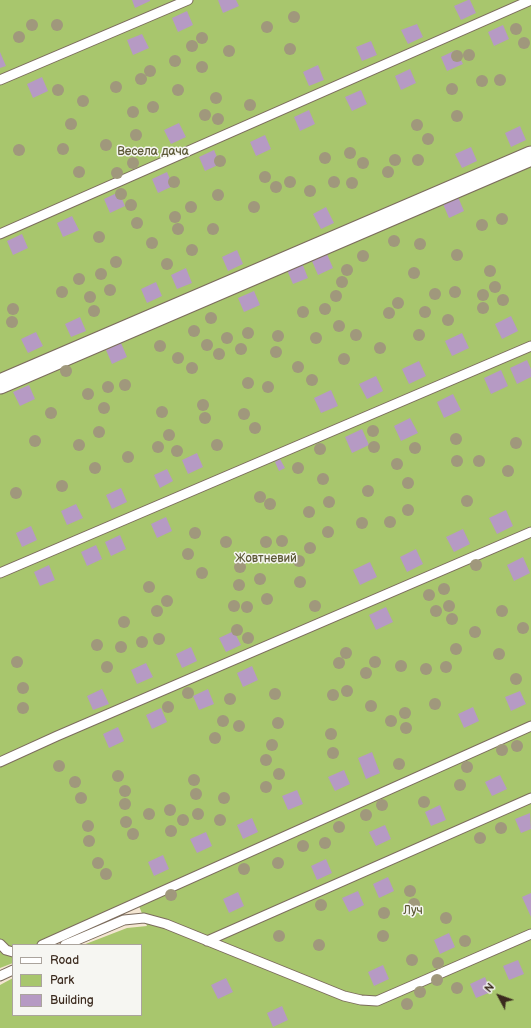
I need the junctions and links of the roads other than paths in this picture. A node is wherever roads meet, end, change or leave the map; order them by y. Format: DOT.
graph roads {
  1 [pos="188,0"];
  2 [pos="531,0"];
  3 [pos="0,80"];
  4 [pos="531,156"];
  5 [pos="0,234"];
  6 [pos="531,346"];
  7 [pos="0,384"];
  8 [pos="531,532"];
  9 [pos="0,573"];
  10 [pos="531,726"];
  11 [pos="0,762"];
  12 [pos="531,798"];
  13 [pos="531,934"];
  14 [pos="207,941"];
  15 [pos="0,944"];
  16 [pos="44,944"];
  17 [pos="67,944"];
  18 [pos="12,952"];
  19 [pos="12,970"];
  20 [pos="0,976"];
  1 -- 3 [label="lane"];
  2 -- 5 [label="lane"];
  4 -- 7 [label="street"];
  6 -- 9 [label="lane"];
  8 -- 11 [label="lane"];
  10 -- 16 [label="lane"];
  12 -- 14 [label="lane"];
  13 -- 14 [label="lane"];
  14 -- 17 [label="lane"];
  15 -- 18 [label="lane"];
  19 -- 20 [label="lane"];
}
